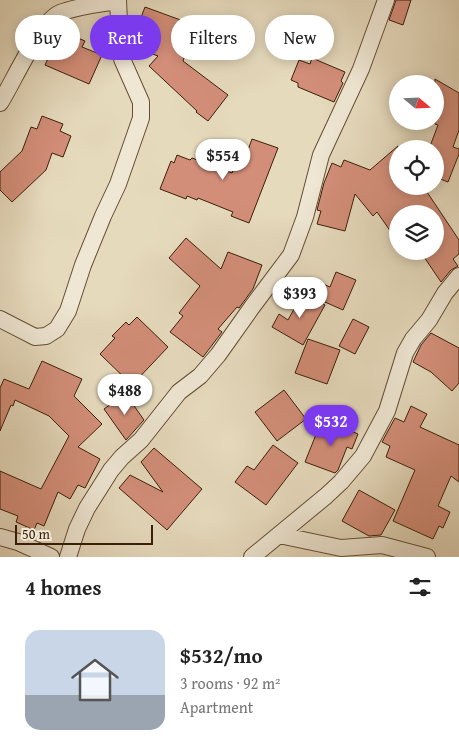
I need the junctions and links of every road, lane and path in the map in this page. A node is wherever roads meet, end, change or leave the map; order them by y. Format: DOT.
graph roads {
  1 [pos="386,0"];
  2 [pos="118,1"];
  3 [pos="0,103"];
  4 [pos="459,276"];
  5 [pos="0,319"];
  6 [pos="279,535"];
  7 [pos="0,537"];
  8 [pos="51,557"];
  9 [pos="68,557"];
  10 [pos="252,557"];
  11 [pos="427,557"];
  1 -- 9 [label="street"];
  2 -- 3 [label="street"];
  2 -- 5 [label="street"];
  4 -- 6 [label="street"];
  6 -- 10 [label="street"];
  6 -- 11 [label="street"];
  7 -- 8 [label="street"];
}
